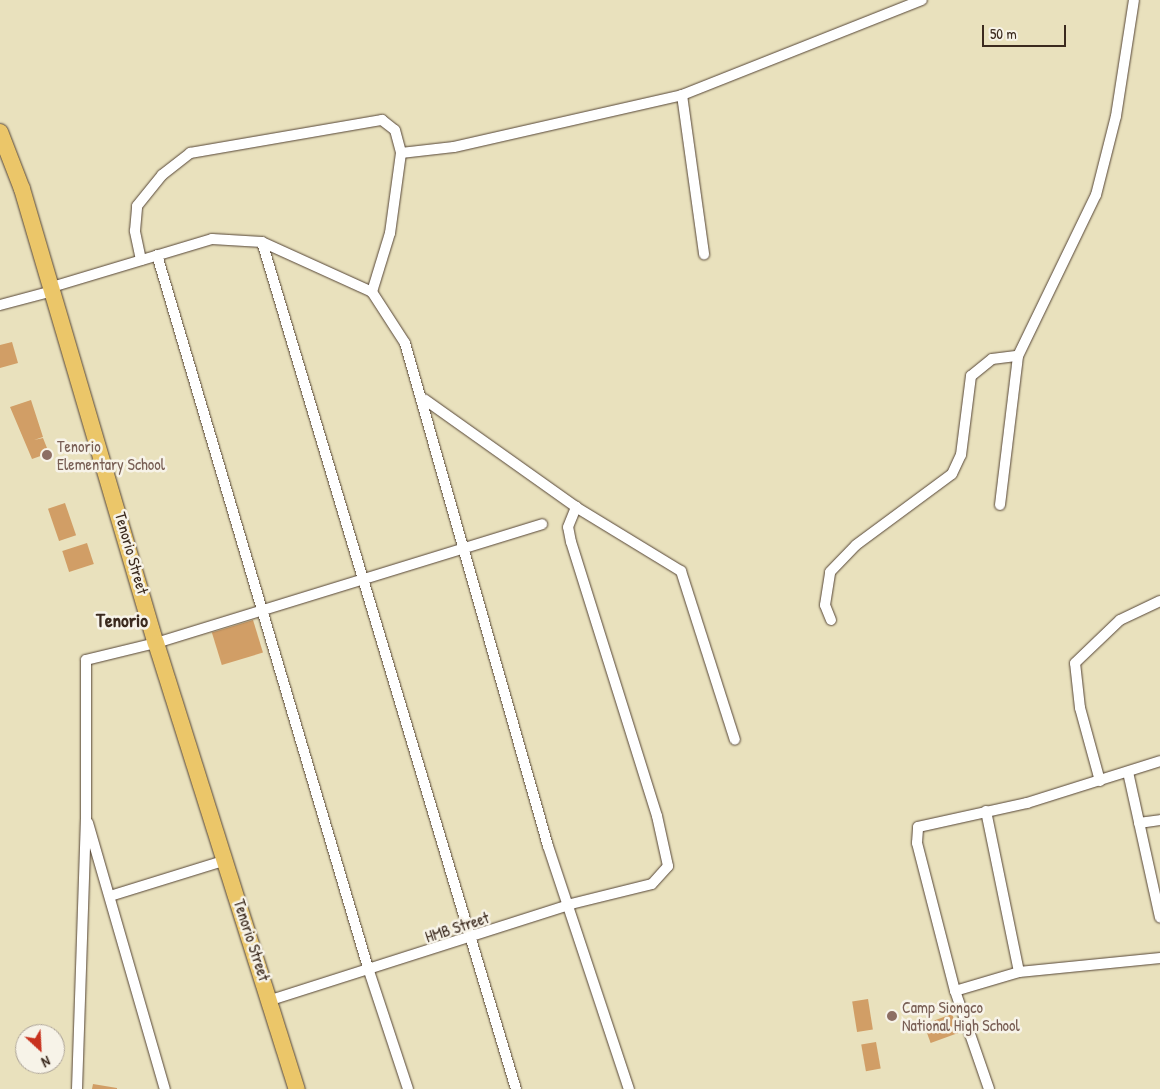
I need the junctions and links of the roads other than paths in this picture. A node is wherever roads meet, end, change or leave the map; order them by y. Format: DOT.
graph roads {
  1 [pos="922,0"];
  2 [pos="1134,0"];
  3 [pos="682,95"];
  4 [pos="0,132"];
  5 [pos="401,153"];
  6 [pos="262,242"];
  7 [pos="704,254"];
  8 [pos="156,255"];
  9 [pos="141,260"];
  10 [pos="52,289"];
  11 [pos="372,292"];
  12 [pos="0,305"];
  13 [pos="1018,356"];
  14 [pos="424,399"];
  15 [pos="1000,504"];
  16 [pos="576,507"];
  17 [pos="542,524"];
  18 [pos="461,549"];
  19 [pos="363,580"];
  20 [pos="1160,601"];
  21 [pos="263,609"];
  22 [pos="830,620"];
  23 [pos="156,643"];
  24 [pos="735,740"];
  25 [pos="1160,761"];
  26 [pos="1128,772"];
  27 [pos="1100,781"];
  28 [pos="986,811"];
  29 [pos="86,818"];
  30 [pos="1160,820"];
  31 [pos="1139,823"];
  32 [pos="226,860"];
  33 [pos="110,896"];
  34 [pos="571,904"];
  35 [pos="1160,918"];
  36 [pos="473,938"];
  37 [pos="1160,958"];
  38 [pos="369,971"];
  39 [pos="1019,972"];
  40 [pos="955,990"];
  41 [pos="271,1000"];
  42 [pos="77,1089"];
  43 [pos="165,1089"];
  44 [pos="297,1089"];
  45 [pos="408,1089"];
  46 [pos="516,1089"];
  47 [pos="629,1089"];
  48 [pos="989,1089"];
  1 -- 3 [label="street"];
  2 -- 13 [label="street"];
  3 -- 5 [label="street"];
  3 -- 7 [label="street"];
  4 -- 10 [label="main road, Tenorio Street"];
  5 -- 9 [label="street"];
  5 -- 11 [label="street"];
  6 -- 8 [label="street"];
  6 -- 11 [label="street"];
  6 -- 19 [label="street"];
  8 -- 9 [label="street"];
  8 -- 21 [label="street"];
  9 -- 10 [label="street"];
  10 -- 12 [label="street"];
  10 -- 23 [label="main road, Tenorio Street"];
  11 -- 14 [label="street"];
  13 -- 15 [label="street"];
  13 -- 22 [label="street"];
  14 -- 16 [label="street"];
  14 -- 18 [label="street"];
  16 -- 24 [label="street"];
  16 -- 34 [label="street, HMB Street"];
  17 -- 18 [label="street"];
  18 -- 19 [label="street"];
  18 -- 34 [label="street"];
  19 -- 21 [label="street"];
  19 -- 36 [label="street"];
  20 -- 27 [label="street"];
  21 -- 23 [label="street"];
  21 -- 38 [label="street"];
  23 -- 29 [label="street"];
  23 -- 32 [label="main road, Tenorio Street"];
  25 -- 26 [label="street"];
  26 -- 27 [label="street"];
  26 -- 31 [label="street"];
  27 -- 28 [label="street"];
  28 -- 39 [label="street"];
  28 -- 40 [label="street"];
  29 -- 33 [label="street"];
  29 -- 42 [label="street"];
  30 -- 31 [label="street"];
  31 -- 35 [label="street"];
  32 -- 33 [label="street"];
  32 -- 41 [label="main road, Tenorio Street"];
  33 -- 43 [label="street"];
  34 -- 36 [label="street, HMB Street"];
  34 -- 47 [label="street"];
  36 -- 38 [label="street, HMB Street"];
  36 -- 46 [label="street"];
  37 -- 39 [label="street"];
  38 -- 41 [label="street, HMB Street"];
  38 -- 45 [label="street"];
  39 -- 40 [label="street"];
  40 -- 48 [label="street"];
  41 -- 44 [label="main road, Tenorio Street"];
}
